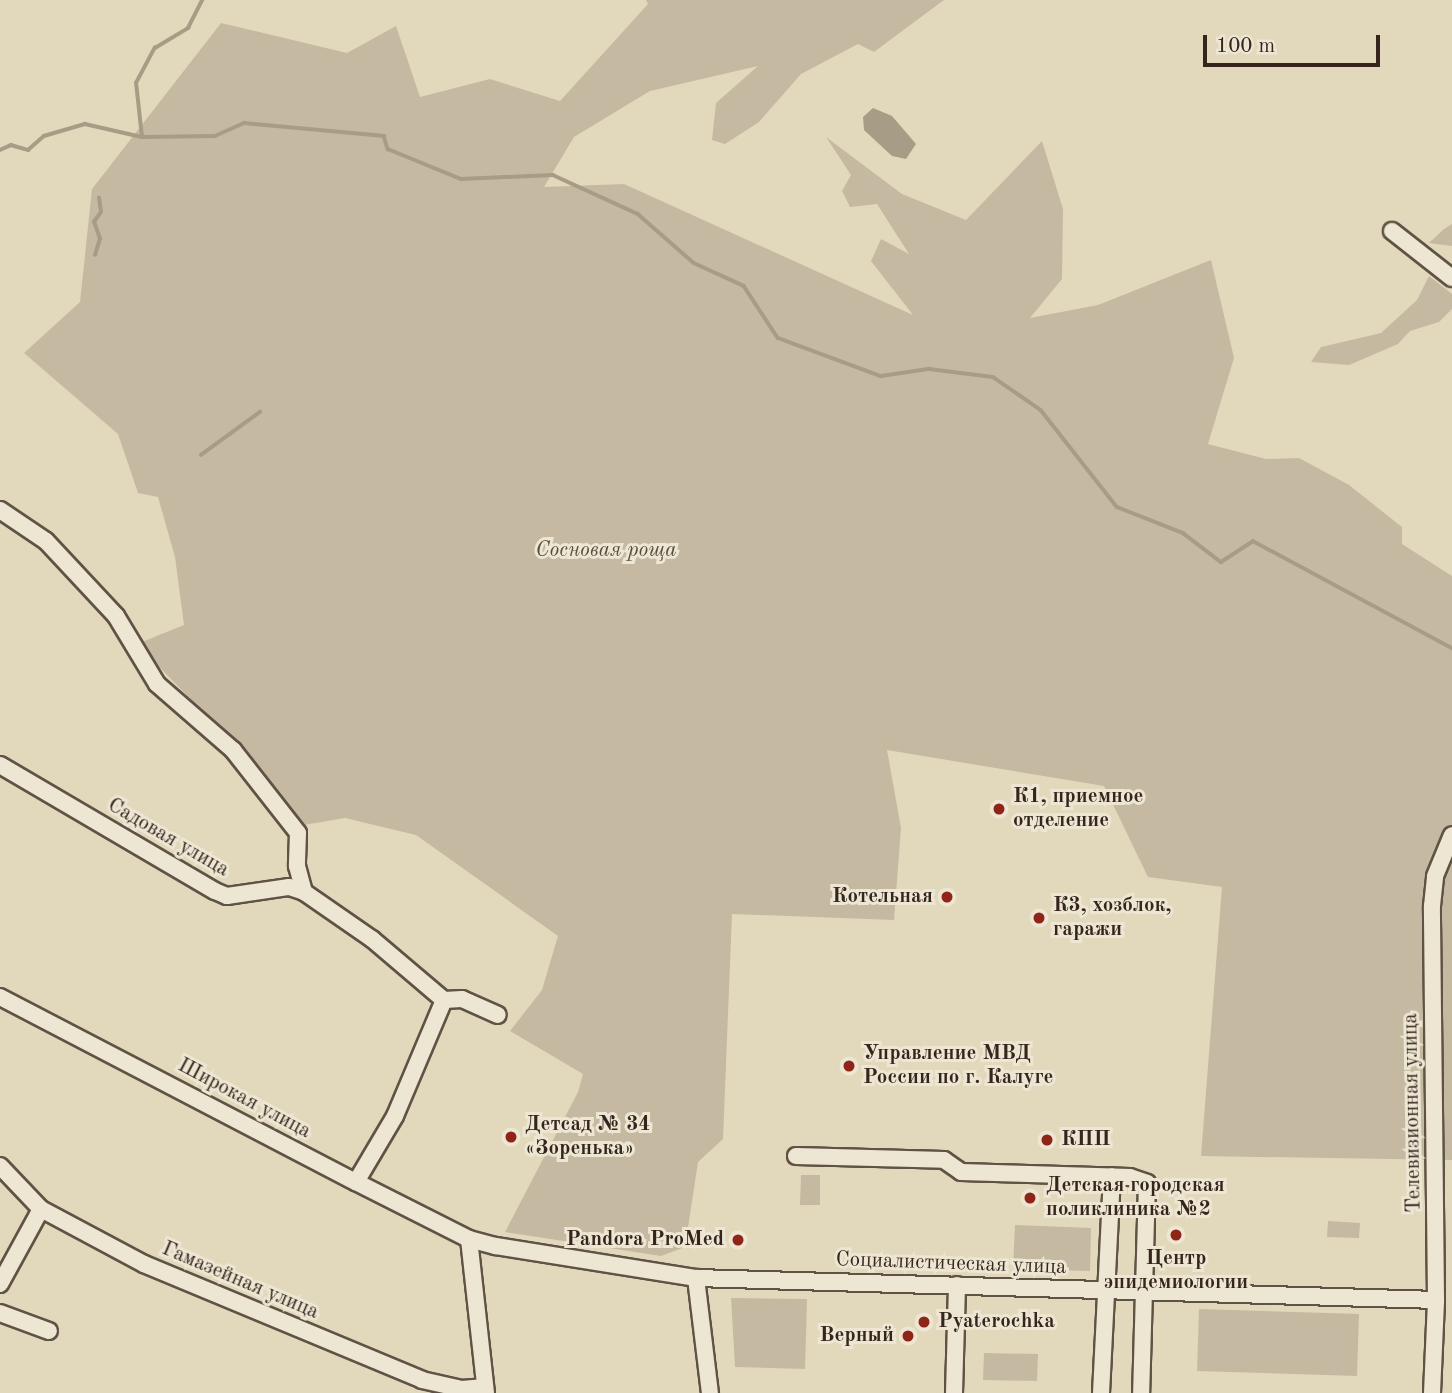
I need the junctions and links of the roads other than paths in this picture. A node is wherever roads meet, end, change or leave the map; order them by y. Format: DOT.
graph roads {
  1 [pos="1392,231"];
  2 [pos="1452,278"];
  3 [pos="0,510"];
  4 [pos="0,765"];
  5 [pos="1452,835"];
  6 [pos="303,892"];
  7 [pos="0,997"];
  8 [pos="444,1000"];
  9 [pos="498,1015"];
  10 [pos="796,1156"];
  11 [pos="1435,1166"];
  12 [pos="0,1167"];
  13 [pos="1452,1167"];
  14 [pos="1112,1176"];
  15 [pos="356,1182"];
  16 [pos="41,1209"];
  17 [pos="469,1239"];
  18 [pos="696,1278"];
  19 [pos="0,1284"];
  20 [pos="957,1285"];
  21 [pos="1107,1289"];
  22 [pos="1147,1291"];
  23 [pos="1436,1300"];
  24 [pos="0,1313"];
  25 [pos="49,1331"];
  26 [pos="486,1390"];
  27 [pos="710,1393"];
  28 [pos="954,1393"];
  29 [pos="1101,1393"];
  30 [pos="1141,1393"];
  31 [pos="1432,1393"];
  1 -- 2 [label="street"];
  3 -- 6 [label="street"];
  4 -- 6 [label="street, Садовая улица"];
  5 -- 11 [label="street, Телевизионная улица"];
  6 -- 8 [label="street"];
  7 -- 15 [label="street, Широкая улица"];
  8 -- 9 [label="street"];
  8 -- 15 [label="street"];
  10 -- 14 [label="street"];
  11 -- 13 [label="street"];
  11 -- 23 [label="street, Телевизионная улица"];
  12 -- 16 [label="street, Гамазейная улица"];
  14 -- 21 [label="street"];
  14 -- 22 [label="street"];
  15 -- 17 [label="street, Широкая улица"];
  16 -- 19 [label="street"];
  16 -- 26 [label="street, Гамазейная улица"];
  17 -- 18 [label="street, Социалистическая улица"];
  17 -- 26 [label="street"];
  18 -- 20 [label="street, Социалистическая улица"];
  18 -- 27 [label="street"];
  20 -- 21 [label="street, Социалистическая улица"];
  20 -- 28 [label="street"];
  21 -- 22 [label="street, Социалистическая улица"];
  21 -- 29 [label="street"];
  22 -- 23 [label="street, Социалистическая улица"];
  22 -- 30 [label="street"];
  23 -- 31 [label="street, Телевизионная улица"];
  24 -- 25 [label="street"];
}
